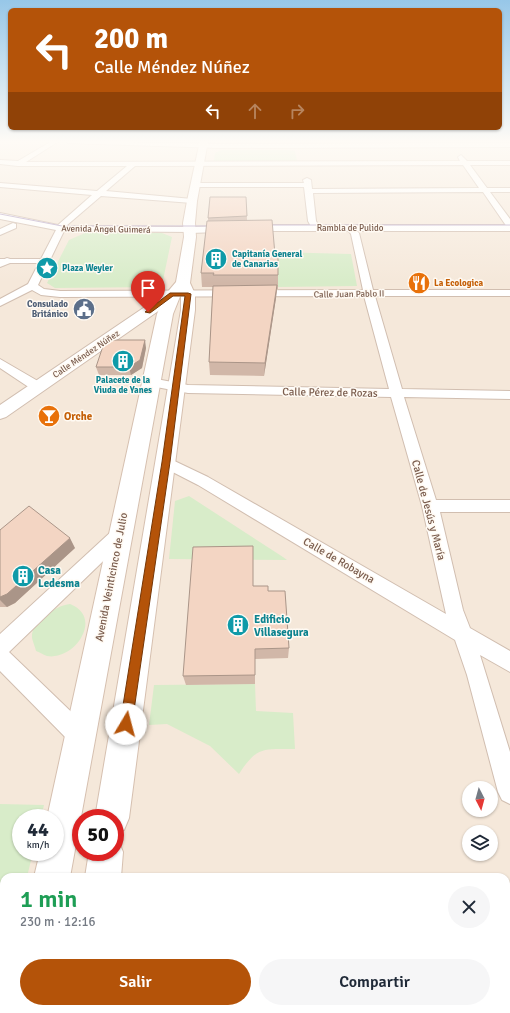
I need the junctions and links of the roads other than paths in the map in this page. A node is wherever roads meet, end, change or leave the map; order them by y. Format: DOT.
graph roads {
  1 [pos="40,188"];
  2 [pos="103,188"];
  3 [pos="195,188"];
  4 [pos="308,188"];
  5 [pos="332,188"];
  6 [pos="486,190"];
  7 [pos="510,190"];
  8 [pos="97,193"];
  9 [pos="192,201"];
  10 [pos="0,216"];
  11 [pos="0,226"];
  12 [pos="13,226"];
  13 [pos="510,227"];
  14 [pos="316,228"];
  15 [pos="350,228"];
  16 [pos="190,230"];
  17 [pos="60,231"];
  18 [pos="0,232"];
  19 [pos="44,261"];
  20 [pos="2,262"];
  21 [pos="32,286"];
  22 [pos="181,291"];
  23 [pos="510,293"];
  24 [pos="369,294"];
  25 [pos="0,303"];
  26 [pos="0,363"];
  27 [pos="164,385"];
  28 [pos="38,387"];
  29 [pos="397,393"];
  30 [pos="510,395"];
  31 [pos="0,413"];
  32 [pos="166,462"];
  33 [pos="430,506"];
  34 [pos="510,506"];
  35 [pos="120,535"];
  36 [pos="462,633"];
  37 [pos="0,647"];
  38 [pos="0,657"];
  39 [pos="510,662"];
  40 [pos="80,736"];
  41 [pos="510,792"];
  42 [pos="113,809"];
  43 [pos="105,861"];
  44 [pos="53,873"];
  45 [pos="103,873"];
  1 -- 8 [label="street"];
  2 -- 8 [label="street"];
  3 -- 9 [label="main road, Avenida Veinticinco de Julio"];
  4 -- 14 [label="street"];
  5 -- 6 [label="street"];
  6 -- 7 [label="street"];
  6 -- 13 [label="street"];
  8 -- 9 [label="street"];
  8 -- 17 [label="street"];
  9 -- 16 [label="main road, Avenida Veinticinco de Julio"];
  10 -- 17 [label="street, Avenida Ángel Guimerá"];
  11 -- 12 [label="street"];
  12 -- 17 [label="street"];
  12 -- 18 [label="street"];
  13 -- 15 [label="street, Rambla de Pulido"];
  14 -- 15 [label="street, Rambla de Pulido"];
  14 -- 16 [label="street, Rambla de Pulido"];
  15 -- 24 [label="street, Calle de Jesús y María"];
  16 -- 17 [label="street, Avenida Ángel Guimerá"];
  16 -- 22 [label="main road, Avenida Veinticinco de Julio"];
  17 -- 19 [label="street"];
  19 -- 20 [label="street"];
  19 -- 21 [label="street"];
  21 -- 22 [label="street, Calle Juan Pablo II"];
  21 -- 25 [label="street"];
  22 -- 24 [label="street, Calle Juan Pablo II"];
  22 -- 27 [label="main road, Avenida Veinticinco de Julio"];
  22 -- 28 [label="street, Calle Méndez Núñez"];
  23 -- 24 [label="street, Calle Juan Pablo II"];
  24 -- 29 [label="street, Calle de Jesús y María"];
  26 -- 28 [label="street"];
  27 -- 29 [label="street, Calle Pérez de Rozas"];
  27 -- 32 [label="main road, Avenida Veinticinco de Julio"];
  27 -- 35 [label="main road, Avenida Veinticinco de Julio"];
  28 -- 31 [label="street, Calle Méndez Núñez"];
  29 -- 30 [label="street, Calle Pérez de Rozas"];
  29 -- 33 [label="street, Calle de Jesús y María"];
  32 -- 36 [label="street, Calle de Robayna"];
  32 -- 42 [label="main road, Avenida Veinticinco de Julio"];
  33 -- 34 [label="street"];
  33 -- 36 [label="street, Calle de Jesús y María"];
  35 -- 37 [label="street"];
  35 -- 40 [label="main road, Avenida Veinticinco de Julio"];
  36 -- 39 [label="street, Calle de Robayna"];
  36 -- 41 [label="street, Calle de Jesús y María"];
  38 -- 40 [label="street"];
  40 -- 44 [label="main road, Avenida Veinticinco de Julio"];
  43 -- 45 [label="main road"];
}
